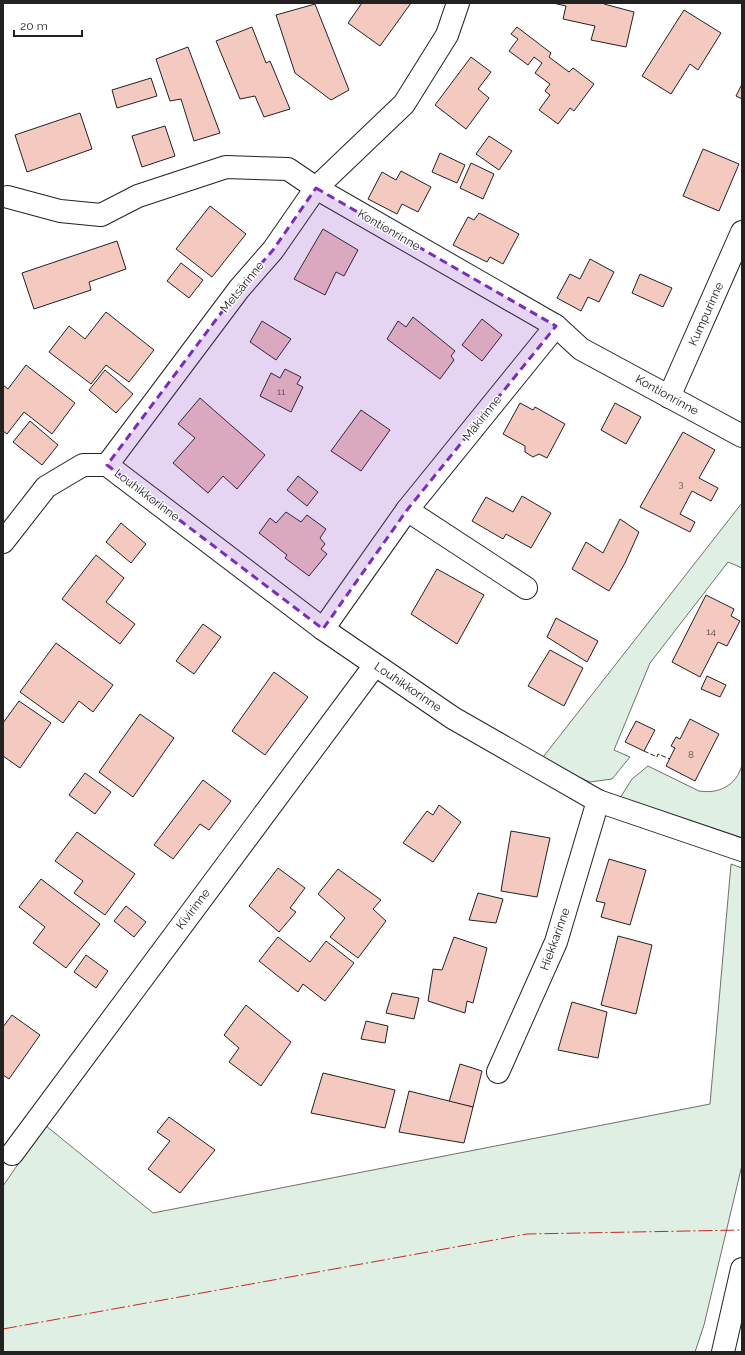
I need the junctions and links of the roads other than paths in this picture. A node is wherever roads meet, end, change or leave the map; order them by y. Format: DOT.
graph roads {
  1 [pos="458,3"];
  2 [pos="316,188"];
  3 [pos="8,197"];
  4 [pos="742,232"];
  5 [pos="556,326"];
  6 [pos="669,397"];
  7 [pos="742,436"];
  8 [pos="107,465"];
  9 [pos="407,510"];
  10 [pos="3,542"];
  11 [pos="526,588"];
  12 [pos="323,629"];
  13 [pos="375,665"];
  14 [pos="598,801"];
  15 [pos="742,850"];
  16 [pos="498,1072"];
  17 [pos="12,1154"];
  18 [pos="742,1269"];
  19 [pos="723,1352"];
  1 -- 2 [label="street, Metsärinne"];
  2 -- 3 [label="street, Kontionrinne"];
  2 -- 5 [label="street, Kontionrinne"];
  2 -- 8 [label="street, Metsärinne"];
  4 -- 6 [label="street, Kumpurinne"];
  5 -- 6 [label="street, Kontionrinne"];
  5 -- 9 [label="street, Mäkirinne"];
  6 -- 7 [label="street, Kontionrinne"];
  8 -- 10 [label="street"];
  8 -- 12 [label="street, Louhikkorinne"];
  9 -- 11 [label="street"];
  9 -- 12 [label="street, Mäkirinne"];
  12 -- 13 [label="street, Louhikkorinne"];
  13 -- 14 [label="street, Louhikkorinne"];
  13 -- 17 [label="street, Kivirinne"];
  14 -- 15 [label="street, Louhikkorinne"];
  14 -- 16 [label="street, Hiekkarinne"];
  18 -- 19 [label="street"];
}
